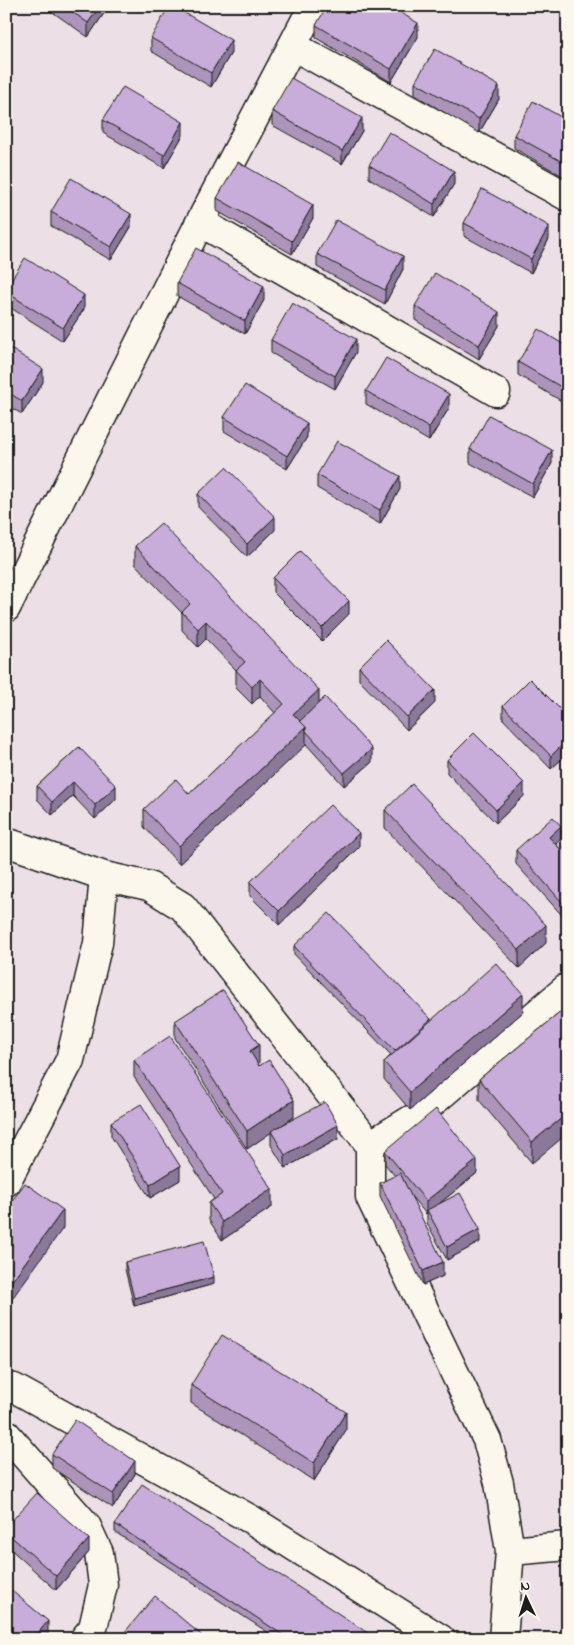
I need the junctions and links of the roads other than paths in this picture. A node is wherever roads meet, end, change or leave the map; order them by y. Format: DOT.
graph roads {
  1 [pos="313,6"];
  2 [pos="293,46"];
  3 [pos="568,197"];
  4 [pos="200,222"];
  5 [pos="496,392"];
  6 [pos="6,608"];
  7 [pos="6,842"];
  8 [pos="104,876"];
  9 [pos="568,986"];
  10 [pos="370,1145"];
  11 [pos="6,1182"];
  12 [pos="6,1387"];
  13 [pos="6,1434"];
  14 [pos="568,1546"];
  15 [pos="510,1551"];
  16 [pos="84,1639"];
  17 [pos="441,1639"];
  18 [pos="503,1639"];
  1 -- 2 [label="street"];
  2 -- 3 [label="street"];
  2 -- 4 [label="street"];
  4 -- 5 [label="street"];
  4 -- 6 [label="street"];
  7 -- 8 [label="street"];
  8 -- 10 [label="street"];
  8 -- 11 [label="street"];
  9 -- 10 [label="street"];
  10 -- 15 [label="street"];
  12 -- 17 [label="street"];
  13 -- 16 [label="street"];
  14 -- 15 [label="street"];
  15 -- 18 [label="street"];
}
